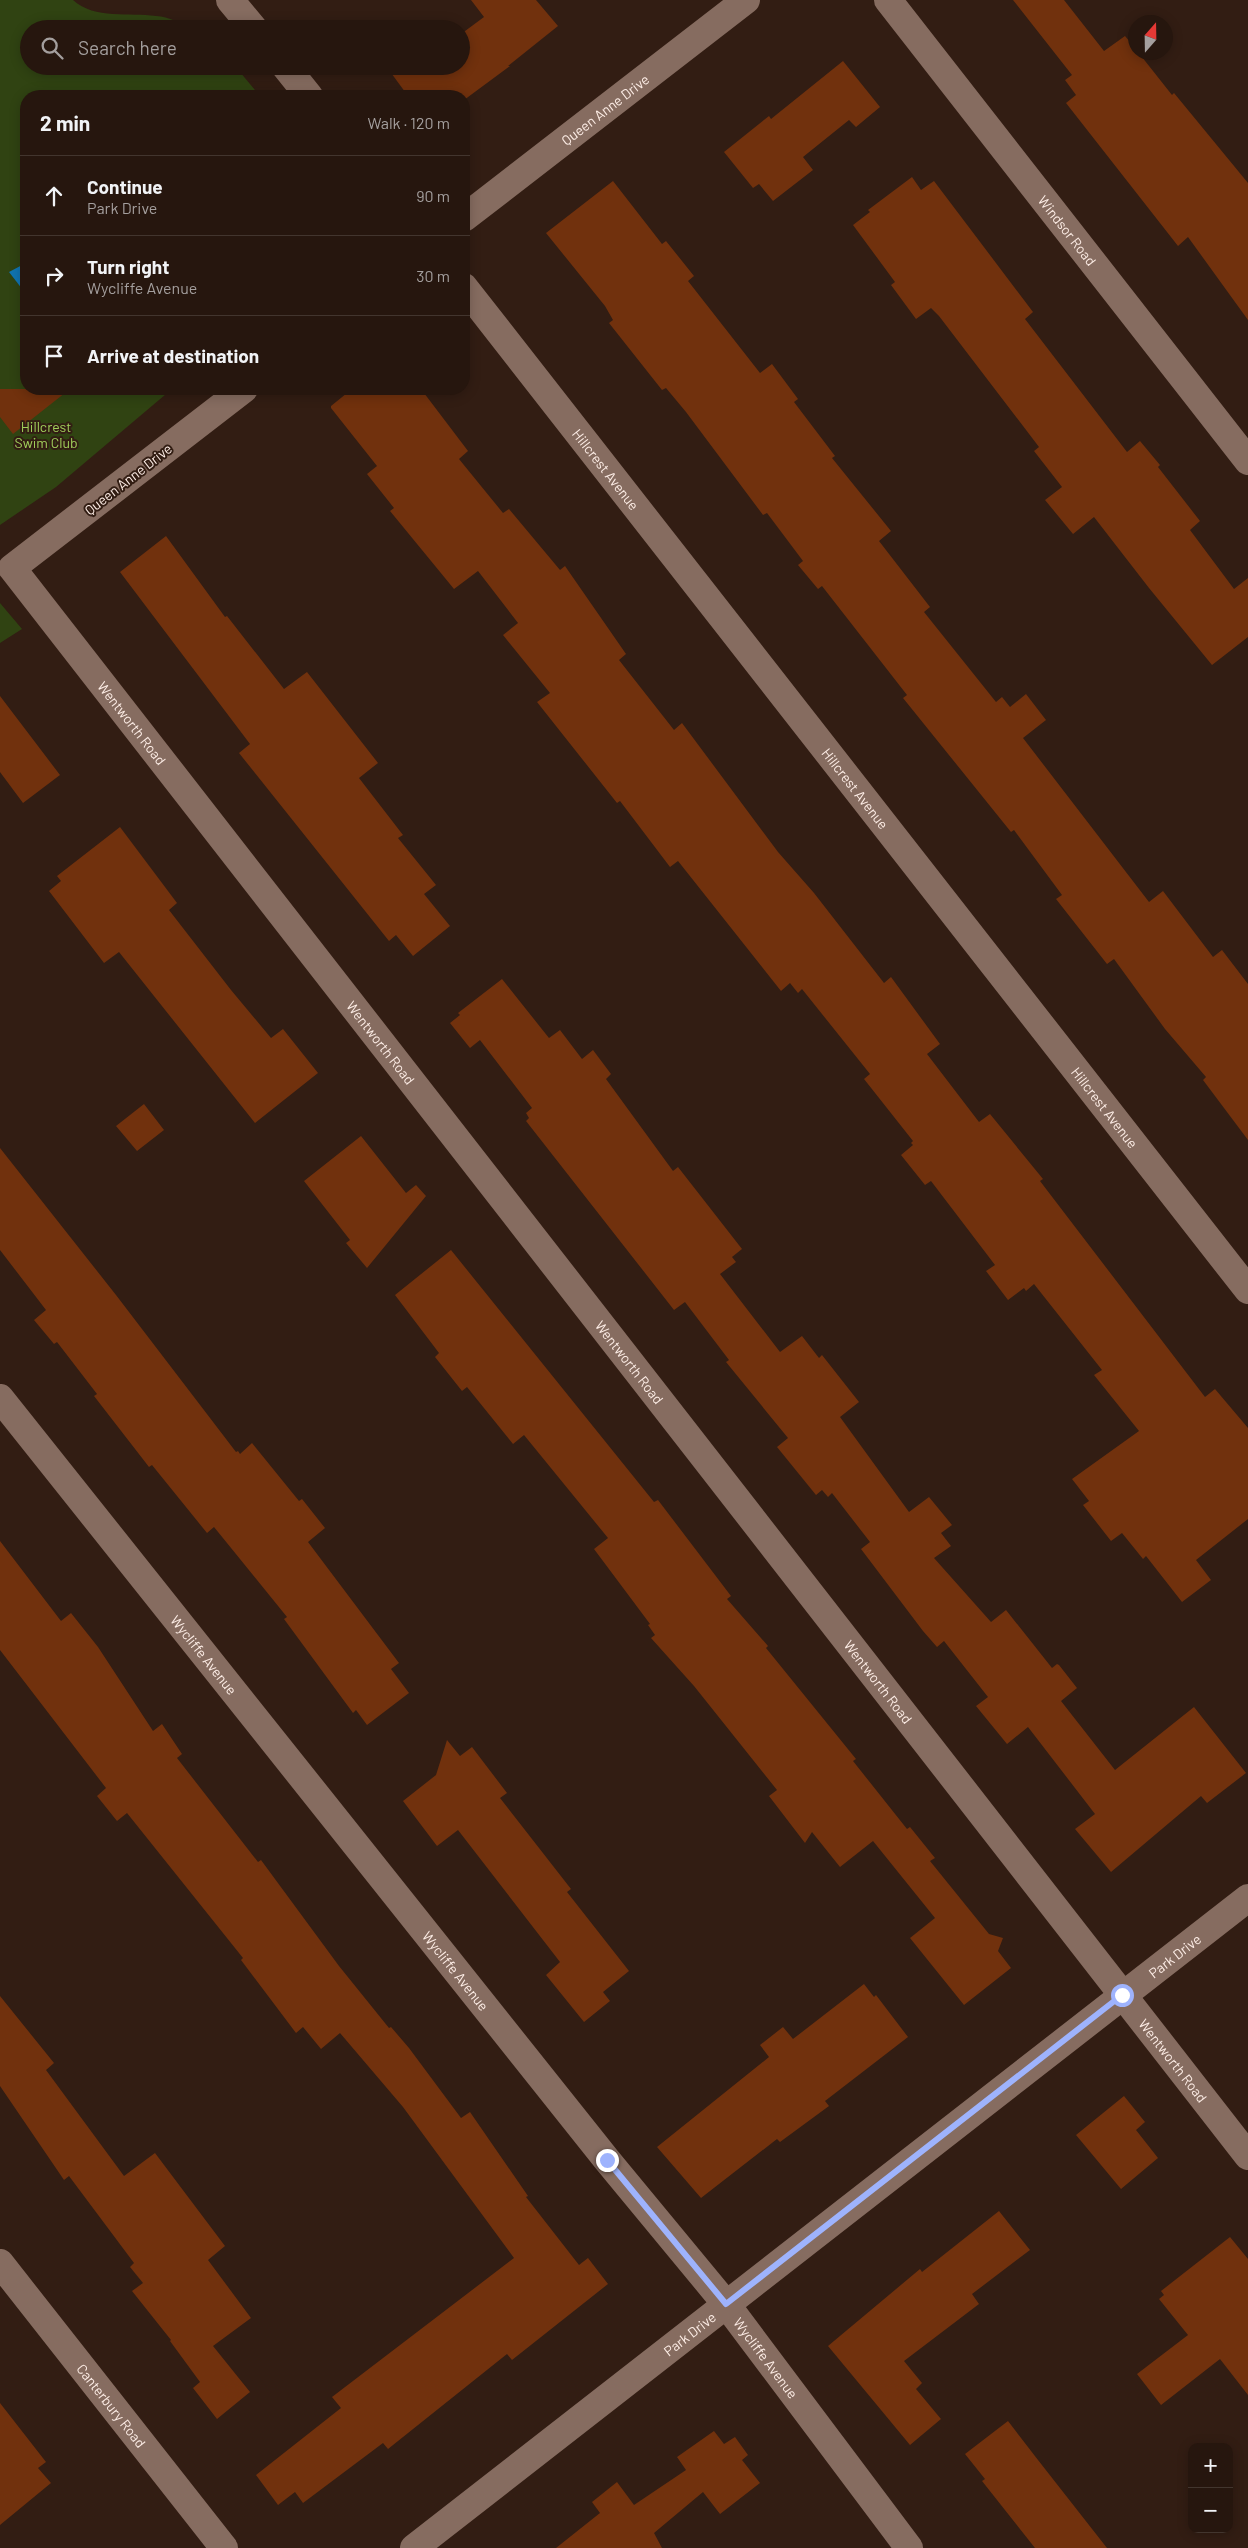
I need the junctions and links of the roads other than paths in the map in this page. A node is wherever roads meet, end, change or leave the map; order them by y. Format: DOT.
graph roads {
  1 [pos="230,0"];
  2 [pos="746,0"];
  3 [pos="888,0"];
  4 [pos="247,20"];
  5 [pos="292,75"];
  6 [pos="304,90"];
  7 [pos="470,213"];
  8 [pos="470,295"];
  9 [pos="236,395"];
  10 [pos="1248,461"];
  11 [pos="12,568"];
  12 [pos="1248,1290"];
  13 [pos="0,1398"];
  14 [pos="1248,1898"];
  15 [pos="1122,1995"];
  16 [pos="1248,2156"];
  17 [pos="0,2263"];
  18 [pos="726,2304"];
  19 [pos="224,2548"];
  20 [pos="414,2548"];
  21 [pos="908,2548"];
  1 -- 4 [label="street"];
  2 -- 7 [label="street, Queen Anne Drive"];
  3 -- 10 [label="street, Windsor Road"];
  5 -- 6 [label="street"];
  8 -- 12 [label="street, Hillcrest Avenue"];
  9 -- 11 [label="street, Queen Anne Drive"];
  11 -- 15 [label="street, Wentworth Road"];
  13 -- 18 [label="street, Wycliffe Avenue"];
  14 -- 15 [label="street, Park Drive"];
  15 -- 16 [label="street, Wentworth Road"];
  15 -- 18 [label="street, Park Drive"];
  17 -- 19 [label="street, Canterbury Road"];
  18 -- 20 [label="street, Park Drive"];
  18 -- 21 [label="street, Wycliffe Avenue"];
}
